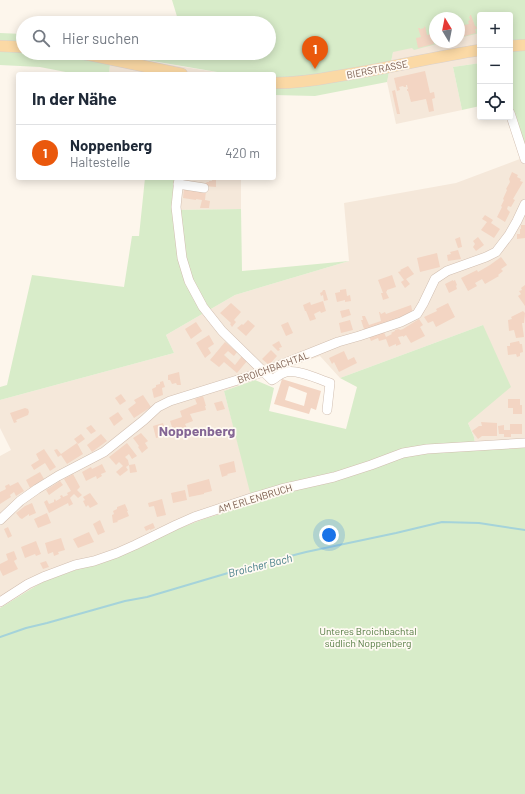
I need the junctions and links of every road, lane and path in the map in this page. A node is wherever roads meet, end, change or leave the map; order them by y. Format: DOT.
graph roads {
  1 [pos="525,45"];
  2 [pos="0,46"];
  3 [pos="513,46"];
  4 [pos="16,47"];
  5 [pos="477,50"];
  6 [pos="114,60"];
  7 [pos="172,72"];
  8 [pos="276,83"];
  9 [pos="512,120"];
  10 [pos="525,159"];
  11 [pos="178,181"];
  12 [pos="204,188"];
  13 [pos="525,204"];
  14 [pos="264,372"];
  15 [pos="327,410"];
  16 [pos="525,443"];
  17 [pos="0,520"];
  18 [pos="0,602"];
  1 -- 3 [label="main road"];
  2 -- 4 [label="main road"];
  5 -- 8 [label="main road, BIERSTRASSE"];
  6 -- 7 [label="main road"];
  9 -- 10 [label="street"];
  11 -- 12 [label="street"];
  11 -- 14 [label="street"];
  13 -- 14 [label="street, BROICHBACHTAL"];
  14 -- 15 [label="street"];
  14 -- 17 [label="street, BROICHBACHTAL"];
  16 -- 18 [label="street, AM ERLENBRUCH"];
}
